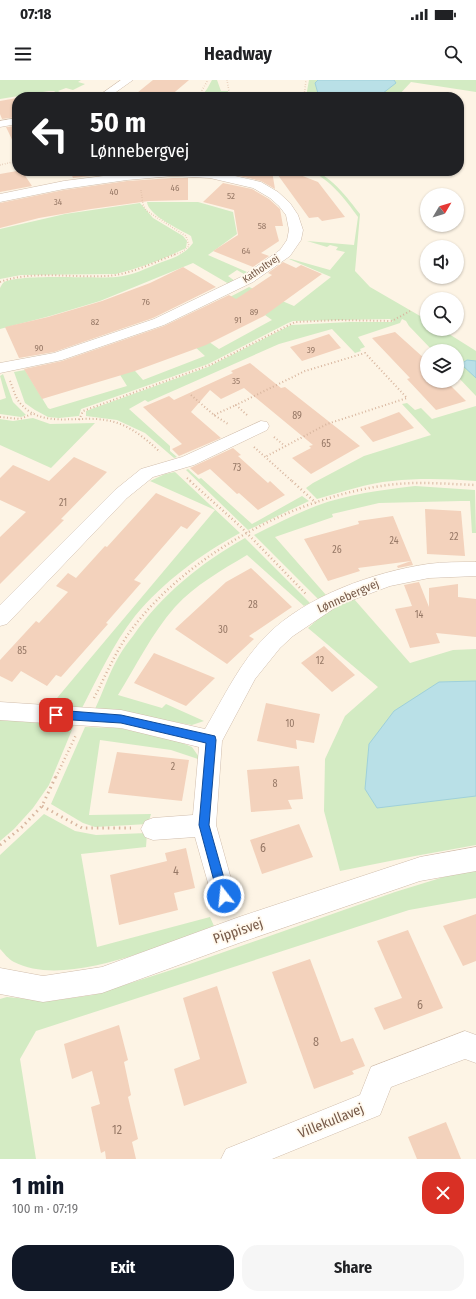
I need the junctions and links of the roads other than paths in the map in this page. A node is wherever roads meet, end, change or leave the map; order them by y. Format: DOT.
graph roads {
  1 [pos="128,80"];
  2 [pos="110,92"];
  3 [pos="12,122"];
  4 [pos="0,124"];
  5 [pos="132,176"];
  6 [pos="219,176"];
  7 [pos="0,198"];
  8 [pos="2,368"];
  9 [pos="261,426"];
  10 [pos="476,569"];
  11 [pos="0,618"];
  12 [pos="0,711"];
  13 [pos="211,740"];
  14 [pos="204,825"];
  15 [pos="153,829"];
  16 [pos="476,859"];
  17 [pos="224,896"];
  18 [pos="0,981"];
  19 [pos="476,1049"];
  20 [pos="236,1159"];
  1 -- 2 [label="street"];
  3 -- 4 [label="street"];
  5 -- 7 [label="street, Katholtvej"];
  6 -- 8 [label="street, Katholtvej"];
  9 -- 11 [label="street"];
  10 -- 13 [label="street, Lønnebergvej"];
  12 -- 13 [label="street"];
  13 -- 14 [label="street, Lønnebergvej"];
  14 -- 15 [label="street"];
  14 -- 17 [label="street, Lønnebergvej"];
  16 -- 18 [label="street, Pippisvej"];
  19 -- 20 [label="street, Villekullavej"];
}
